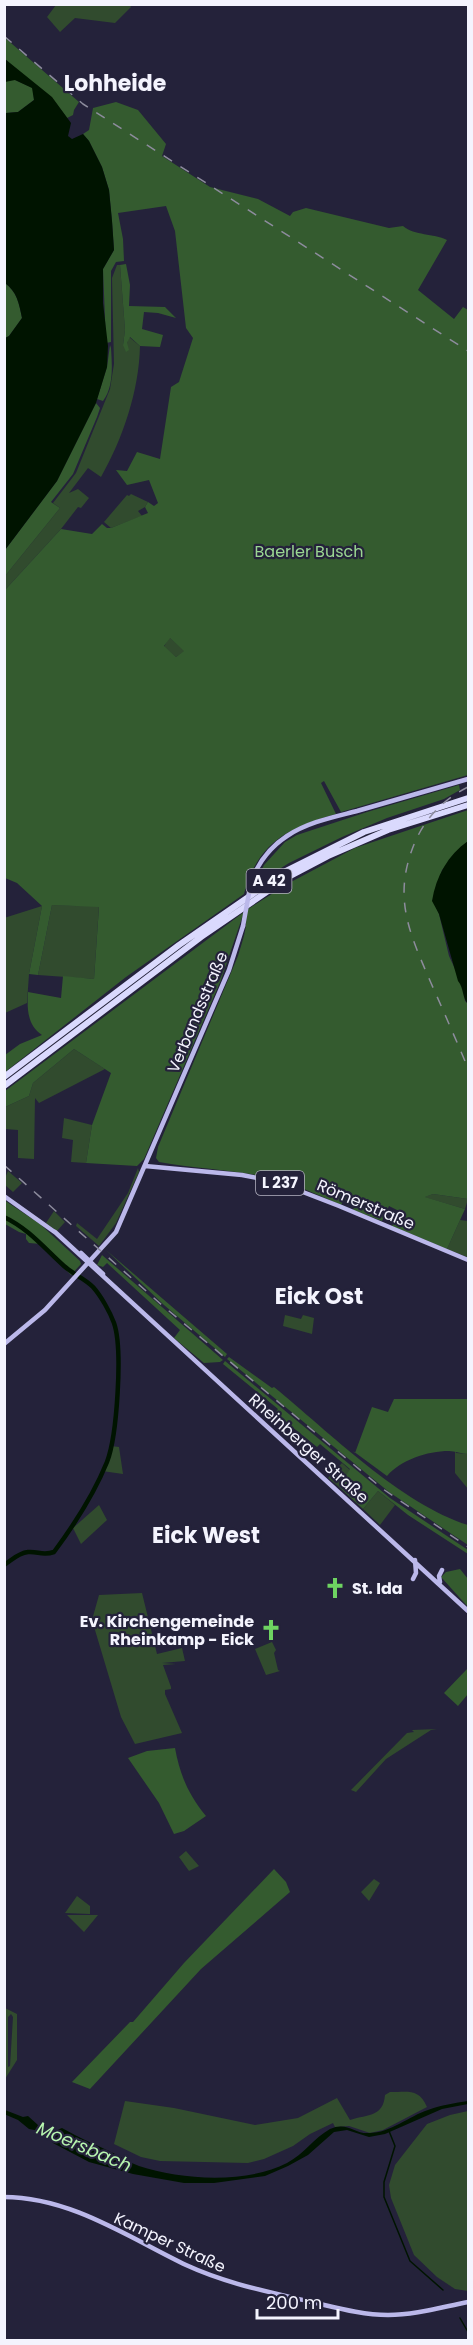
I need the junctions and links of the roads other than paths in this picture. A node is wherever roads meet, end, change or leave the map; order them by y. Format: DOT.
graph roads {
  1 [pos="468,779"];
  2 [pos="468,798"];
  3 [pos="468,805"];
  4 [pos="95,1012"];
  5 [pos="88,1017"];
  6 [pos="4,1077"];
  7 [pos="4,1086"];
  8 [pos="145,1166"];
  9 [pos="4,1196"];
  10 [pos="468,1260"];
  11 [pos="90,1263"];
  12 [pos="4,1344"];
  13 [pos="414,1560"];
  14 [pos="442,1570"];
  15 [pos="413,1579"];
  16 [pos="441,1585"];
  17 [pos="468,1611"];
  18 [pos="4,2197"];
  19 [pos="468,2302"];
  1 -- 8 [label="main road, Verbandsstraße, bridge"];
  2 -- 4 [label="highway, A 42"];
  3 -- 4 [label="highway, A 42"];
  4 -- 5 [label="highway, A 42"];
  5 -- 6 [label="highway, A 42"];
  5 -- 7 [label="highway, A 42"];
  8 -- 10 [label="main road, Römerstraße / L 237"];
  8 -- 11 [label="main road, Verbandsstraße"];
  9 -- 11 [label="main road, Rheinberger Straße"];
  11 -- 12 [label="main road, Verbandsstraße"];
  11 -- 13 [label="main road, Rheinberger Straße"];
  13 -- 15 [label="main road"];
  13 -- 16 [label="main road, Rheinberger Straße"];
  14 -- 16 [label="main road"];
  16 -- 17 [label="main road, Rheinberger Straße"];
  18 -- 19 [label="main road, Kamper Straße"];
}
